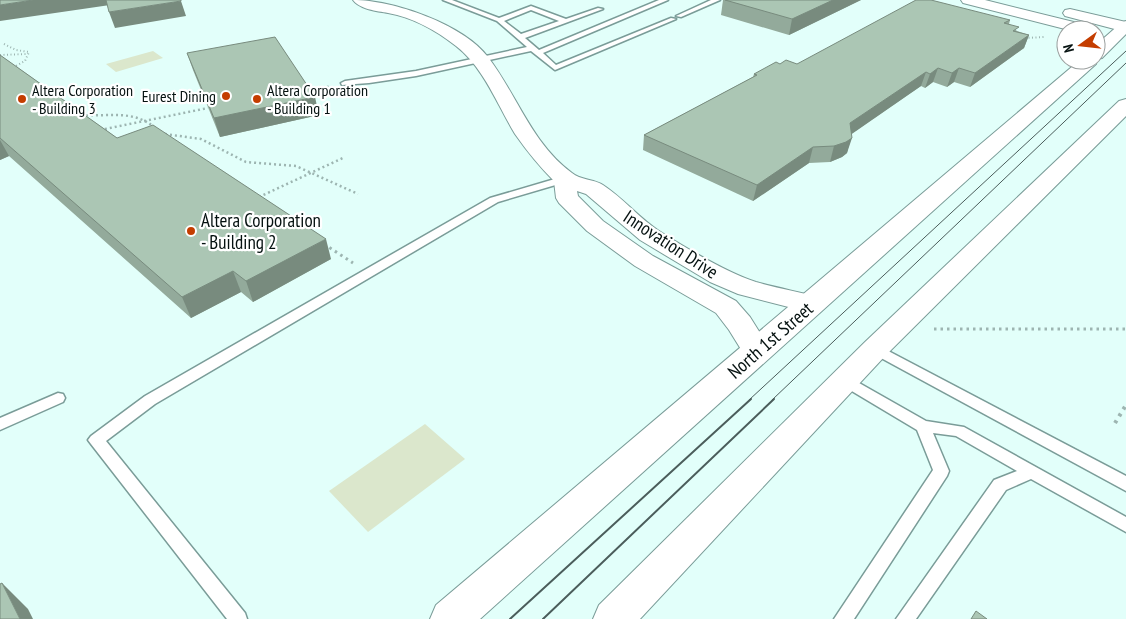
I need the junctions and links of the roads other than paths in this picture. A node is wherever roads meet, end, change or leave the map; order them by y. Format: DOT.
graph roads {
  1 [pos="360,0"];
  2 [pos="446,0"];
  3 [pos="665,0"];
  4 [pos="717,0"];
  5 [pos="968,0"];
  6 [pos="395,6"];
  7 [pos="1014,6"];
  8 [pos="600,9"];
  9 [pos="499,20"];
  10 [pos="1057,20"];
  11 [pos="566,21"];
  12 [pos="1056,26"];
  13 [pos="1106,32"];
  14 [pos="1123,32"];
  15 [pos="520,38"];
  16 [pos="1106,46"];
  17 [pos="536,51"];
  18 [pos="481,59"];
  19 [pos="1079,70"];
  20 [pos="345,83"];
  21 [pos="1126,105"];
  22 [pos="565,179"];
  23 [pos="812,304"];
  24 [pos="874,349"];
  25 [pos="757,352"];
  26 [pos="845,380"];
  27 [pos="58,398"];
  28 [pos="0,424"];
  29 [pos="923,426"];
  30 [pos="1032,472"];
  31 [pos="1126,484"];
  32 [pos="1126,525"];
  33 [pos="238,619"];
  34 [pos="450,619"];
  35 [pos="613,619"];
  36 [pos="843,619"];
  37 [pos="905,619"];
  1 -- 6 [label="main road, Innovation Drive"];
  2 -- 9 [label="lane"];
  3 -- 17 [label="lane"];
  4 -- 17 [label="lane"];
  5 -- 7 [label="main road"];
  6 -- 18 [label="main road, Innovation Drive"];
  7 -- 10 [label="main road"];
  7 -- 12 [label="main road"];
  7 -- 14 [label="main road"];
  8 -- 11 [label="lane"];
  9 -- 11 [label="lane"];
  9 -- 15 [label="lane"];
  11 -- 15 [label="lane"];
  13 -- 14 [label="main road"];
  14 -- 16 [label="main road"];
  15 -- 17 [label="lane"];
  17 -- 18 [label="lane"];
  18 -- 20 [label="lane"];
  18 -- 22 [label="main road, Innovation Drive"];
  19 -- 23 [label="main road, North 1st Street"];
  21 -- 24 [label="main road"];
  22 -- 23 [label="main road, Innovation Drive"];
  22 -- 25 [label="main road, Innovation Drive"];
  22 -- 33 [label="lane"];
  23 -- 25 [label="main road, North 1st Street"];
  24 -- 26 [label="main road"];
  24 -- 31 [label="lane"];
  25 -- 34 [label="main road, North 1st Street"];
  26 -- 29 [label="lane"];
  26 -- 35 [label="main road"];
  27 -- 28 [label="lane"];
  29 -- 30 [label="lane"];
  29 -- 36 [label="lane"];
  30 -- 32 [label="lane"];
  30 -- 37 [label="lane"];
}
